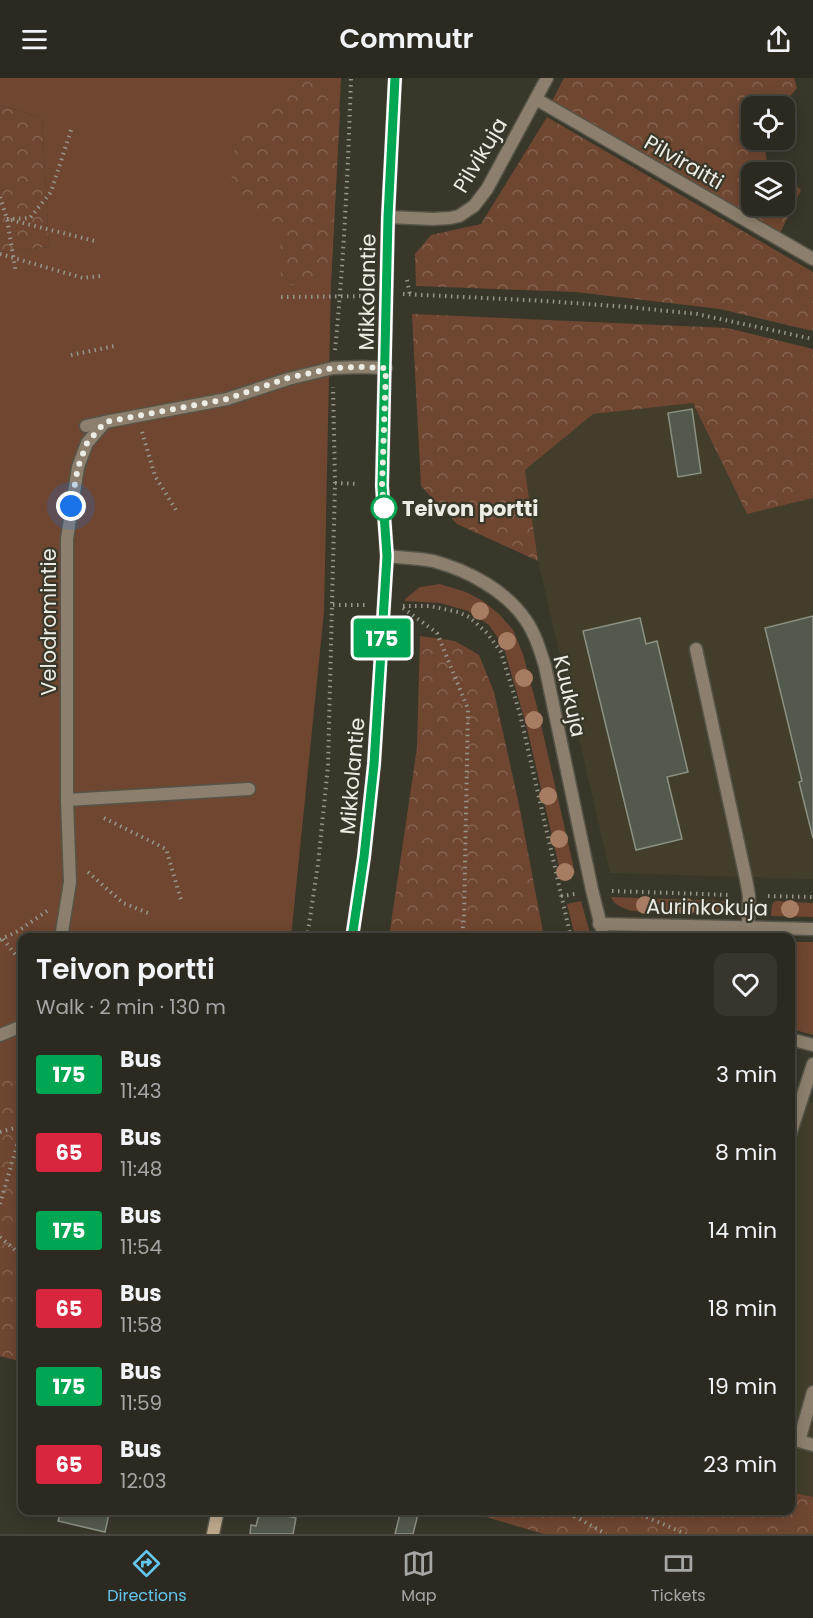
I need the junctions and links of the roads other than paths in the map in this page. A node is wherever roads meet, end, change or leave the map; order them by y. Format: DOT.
graph roads {
  1 [pos="395,78"];
  2 [pos="547,78"];
  3 [pos="536,99"];
  4 [pos="388,217"];
  5 [pos="813,259"];
  6 [pos="386,368"];
  7 [pos="105,422"];
  8 [pos="86,426"];
  9 [pos="387,556"];
  10 [pos="696,650"];
  11 [pos="249,789"];
  12 [pos="67,800"];
  13 [pos="599,924"];
  14 [pos="748,928"];
  15 [pos="813,929"];
  16 [pos="62,933"];
  17 [pos="353,933"];
  18 [pos="602,933"];
  19 [pos="18,1028"];
  20 [pos="0,1035"];
  21 [pos="795,1040"];
  22 [pos="813,1045"];
  23 [pos="813,1064"];
  24 [pos="795,1120"];
  25 [pos="813,1392"];
  26 [pos="813,1444"];
  27 [pos="217,1515"];
  28 [pos="213,1534"];
  1 -- 4 [label="main road, Mikkolantie"];
  2 -- 3 [label="street, Pilvikuja"];
  3 -- 4 [label="street, Pilvikuja"];
  3 -- 5 [label="street, Pilviraitti"];
  4 -- 6 [label="main road, Mikkolantie"];
  6 -- 7 [label="street"];
  6 -- 9 [label="main road, Mikkolantie"];
  7 -- 8 [label="street"];
  7 -- 12 [label="street, Velodromintie"];
  9 -- 13 [label="street, Kuukuja"];
  9 -- 17 [label="main road, Mikkolantie"];
  10 -- 14 [label="street"];
  11 -- 12 [label="street"];
  12 -- 16 [label="street, Velodromintie"];
  13 -- 14 [label="street, Aurinkokuja"];
  13 -- 18 [label="street, Kuukuja"];
  14 -- 15 [label="street, Aurinkokuja"];
  19 -- 20 [label="street"];
  21 -- 22 [label="street"];
  23 -- 24 [label="street"];
  25 -- 26 [label="street"];
  27 -- 28 [label="main road"];
}
